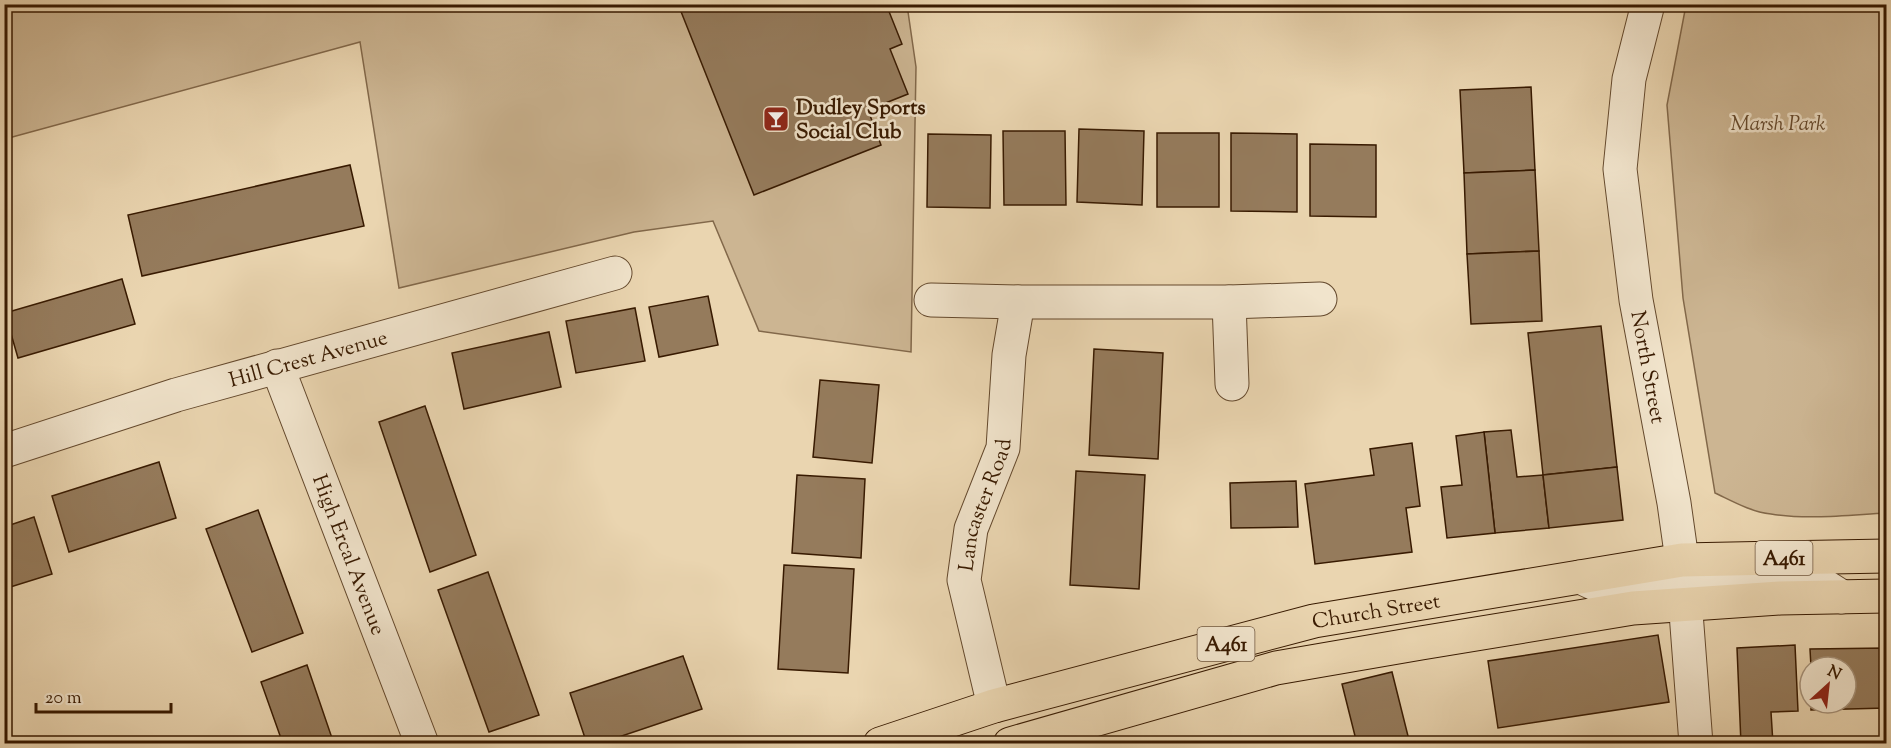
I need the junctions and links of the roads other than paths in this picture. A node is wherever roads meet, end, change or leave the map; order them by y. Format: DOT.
graph roads {
  1 [pos="1648,4"];
  2 [pos="615,273"];
  3 [pos="1320,298"];
  4 [pos="931,300"];
  5 [pos="1018,302"];
  6 [pos="1229,302"];
  7 [pos="277,366"];
  8 [pos="1232,384"];
  9 [pos="4,451"];
  10 [pos="1887,556"];
  11 [pos="1682,560"];
  12 [pos="1580,577"];
  13 [pos="1887,596"];
  14 [pos="1842,597"];
  15 [pos="1687,604"];
  16 [pos="994,706"];
  17 [pos="422,744"];
  18 [pos="880,744"];
  19 [pos="1010,744"];
  20 [pos="1696,744"];
  1 -- 11 [label="street, North Street"];
  2 -- 7 [label="street, Hill Crest Avenue"];
  3 -- 6 [label="street"];
  4 -- 5 [label="street"];
  5 -- 6 [label="street"];
  5 -- 16 [label="street, Lancaster Road"];
  6 -- 8 [label="street"];
  7 -- 9 [label="street, Hill Crest Avenue"];
  7 -- 17 [label="street, High Ercal Avenue"];
  10 -- 11 [label="main road, Church Street / A461"];
  11 -- 12 [label="main road, Church Street / A461"];
  11 -- 14 [label="street"];
  11 -- 15 [label="street, North Street"];
  12 -- 15 [label="street"];
  12 -- 16 [label="main road, Church Street / A461"];
  13 -- 14 [label="main road, Church Street / A461"];
  14 -- 15 [label="main road, Church Street / A461"];
  15 -- 19 [label="main road, Church Street / A461"];
  15 -- 20 [label="street, North Street"];
  16 -- 18 [label="main road, Church Street / A461"];
}
